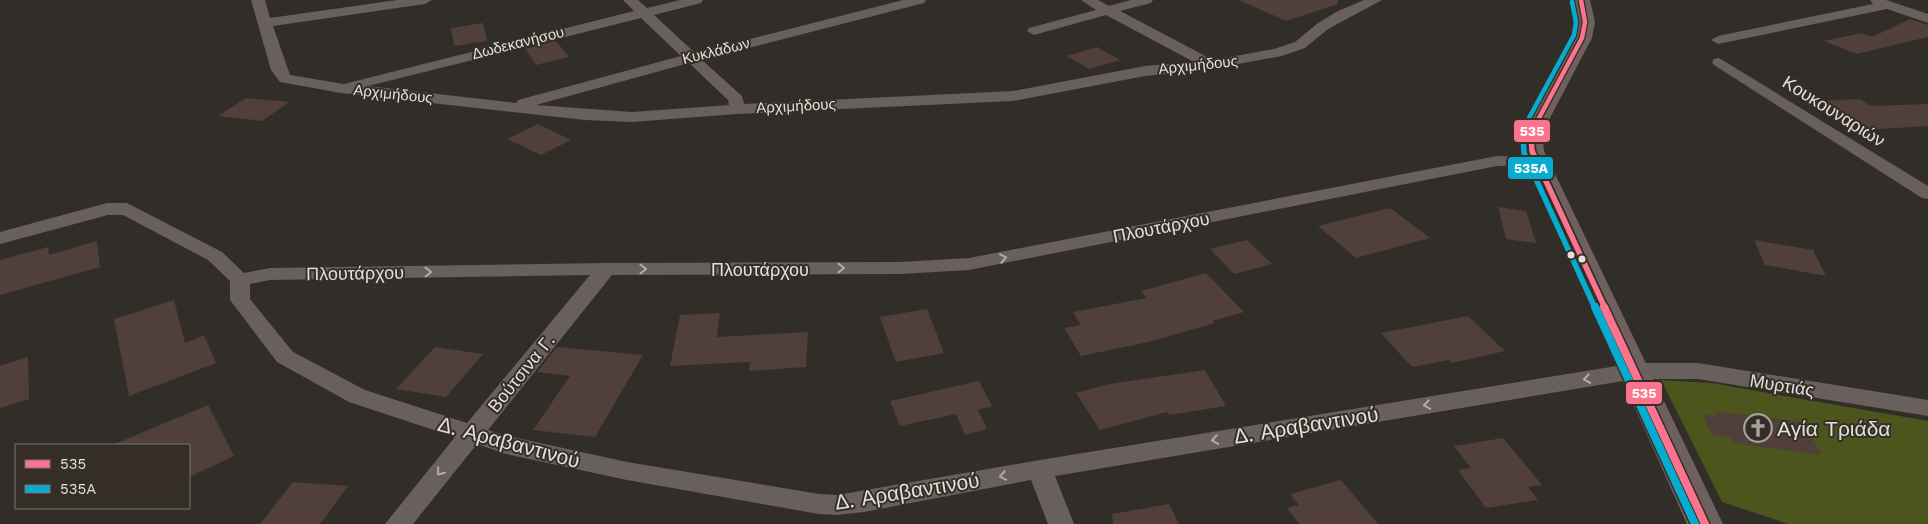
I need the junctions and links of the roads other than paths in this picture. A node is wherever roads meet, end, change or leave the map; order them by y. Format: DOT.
graph roads {
  1 [pos="258,0"];
  2 [pos="425,0"];
  3 [pos="630,0"];
  4 [pos="696,0"];
  5 [pos="919,0"];
  6 [pos="1088,0"];
  7 [pos="1146,0"];
  8 [pos="1375,0"];
  9 [pos="1581,0"];
  10 [pos="1874,0"];
  11 [pos="1889,5"];
  12 [pos="1109,10"];
  13 [pos="642,12"];
  14 [pos="1928,19"];
  15 [pos="267,23"];
  16 [pos="1034,32"];
  17 [pos="1718,40"];
  18 [pos="691,58"];
  19 [pos="1719,62"];
  20 [pos="1211,65"];
  21 [pos="341,88"];
  22 [pos="515,106"];
  23 [pos="737,108"];
  24 [pos="1535,161"];
  25 [pos="1928,194"];
  26 [pos="0,238"];
  27 [pos="606,269"];
  28 [pos="240,280"];
  29 [pos="1635,371"];
  30 [pos="1928,408"];
  31 [pos="470,434"];
  32 [pos="1040,469"];
  33 [pos="1709,522"];
  34 [pos="398,524"];
  35 [pos="1061,524"];
  1 -- 15 [label="street, Αρχιμήδους"];
  2 -- 15 [label="street"];
  3 -- 13 [label="street"];
  4 -- 13 [label="street, Δωδεκανήσου"];
  5 -- 18 [label="street, Κυκλάδων"];
  6 -- 12 [label="street"];
  7 -- 12 [label="street"];
  8 -- 20 [label="street, Αρχιμήδους"];
  9 -- 24 [label="street"];
  10 -- 11 [label="street"];
  11 -- 14 [label="street"];
  11 -- 17 [label="street"];
  12 -- 16 [label="street"];
  12 -- 20 [label="street"];
  13 -- 18 [label="street"];
  13 -- 21 [label="street, Δωδεκανήσου"];
  15 -- 21 [label="street, Αρχιμήδους"];
  18 -- 22 [label="street, Κυκλάδων"];
  18 -- 23 [label="street"];
  19 -- 25 [label="street, Κουκουναριών"];
  20 -- 23 [label="street, Αρχιμήδους"];
  21 -- 22 [label="street, Αρχιμήδους"];
  22 -- 23 [label="street, Αρχιμήδους"];
  27 -- 24 [label="street, Πλουτάρχου, one-way"];
  24 -- 29 [label="street"];
  26 -- 28 [label="street"];
  28 -- 27 [label="street, Πλουτάρχου, one-way"];
  27 -- 31 [label="street, Βούτσινα Γ."];
  28 -- 31 [label="street, Δ. Αραβαντινού"];
  29 -- 30 [label="street, Μυρτιάς"];
  29 -- 32 [label="street, Δ. Αραβαντινού, one-way"];
  29 -- 33 [label="street"];
  32 -- 31 [label="street, Δ. Αραβαντινού, one-way"];
  31 -- 34 [label="street, Βούτσινα Γ., one-way"];
  32 -- 35 [label="street"];
}
